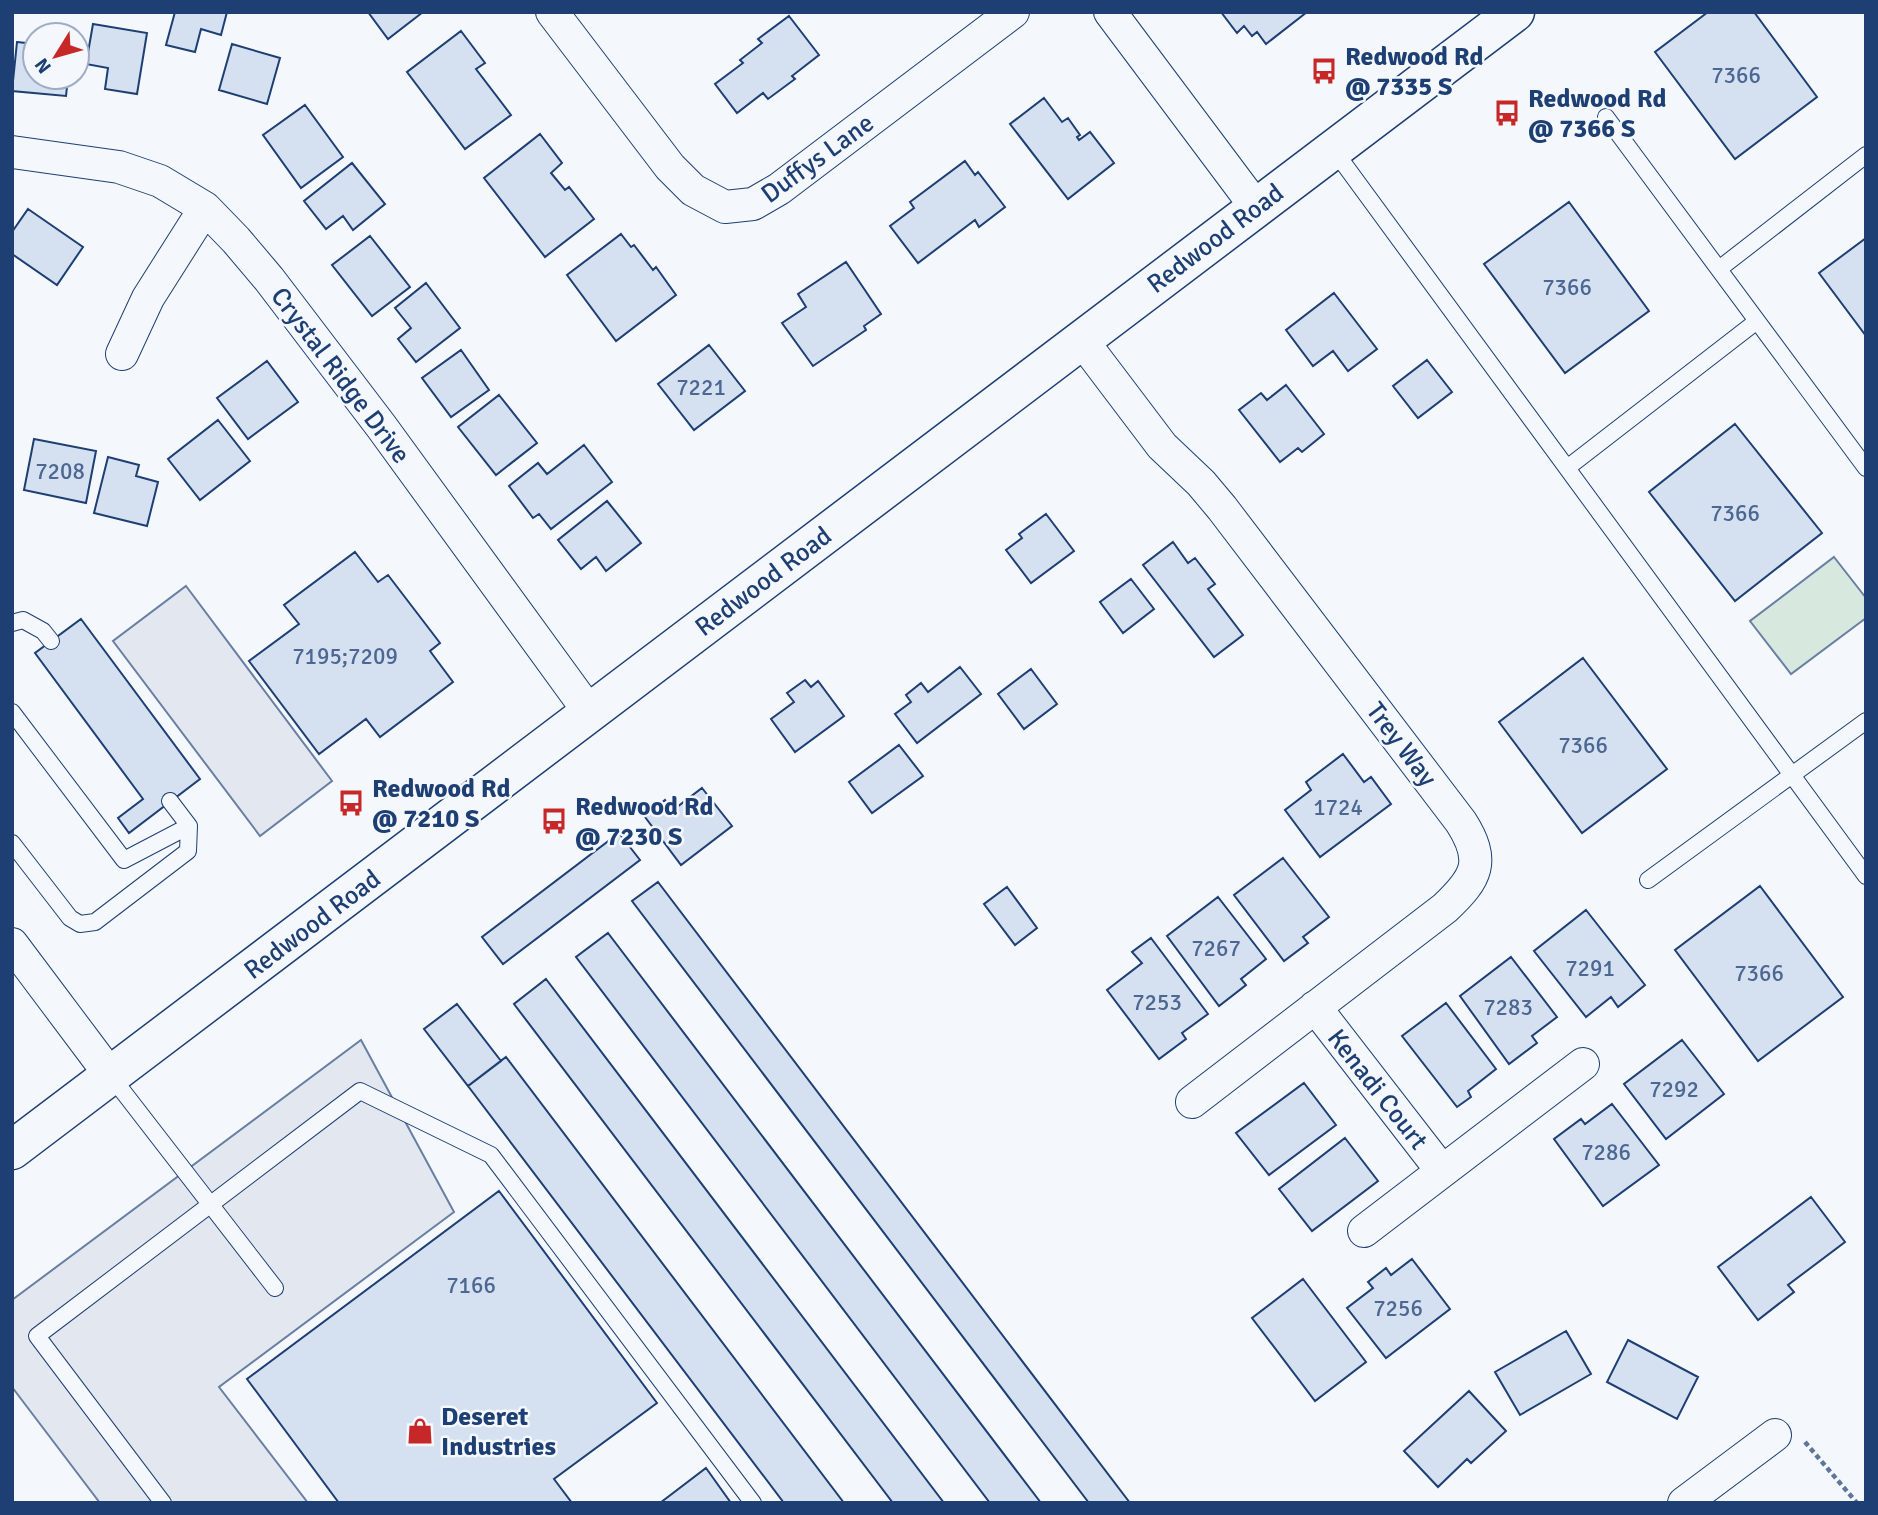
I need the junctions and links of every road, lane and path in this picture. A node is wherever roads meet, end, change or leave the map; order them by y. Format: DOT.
graph roads {
  1 [pos="552,12"];
  2 [pos="1013,12"];
  3 [pos="1110,12"];
  4 [pos="1515,12"];
  5 [pos="1606,117"];
  6 [pos="1333,149"];
  7 [pos="12,152"];
  8 [pos="1866,155"];
  9 [pos="1256,207"];
  10 [pos="205,208"];
  11 [pos="1719,269"];
  12 [pos="1758,321"];
  13 [pos="1081,339"];
  14 [pos="122,354"];
  15 [pos="1567,468"];
  16 [pos="1866,468"];
  17 [pos="12,623"];
  18 [pos="51,641"];
  19 [pos="12,712"];
  20 [pos="590,713"];
  21 [pos="1866,721"];
  22 [pos="1792,776"];
  23 [pos="170,801"];
  24 [pos="189,826"];
  25 [pos="12,843"];
  26 [pos="1866,876"];
  27 [pos="1648,880"];
  28 [pos="12,944"];
  29 [pos="1315,1007"];
  30 [pos="1583,1064"];
  31 [pos="111,1076"];
  32 [pos="1192,1102"];
  33 [pos="12,1150"];
  34 [pos="1442,1171"];
  35 [pos="211,1205"];
  36 [pos="1364,1231"];
  37 [pos="275,1288"];
  38 [pos="1789,1437"];
  39 [pos="163,1503"];
  40 [pos="753,1503"];
  41 [pos="1684,1503"];
  42 [pos="1857,1503"];
  1 -- 2 [label="street, Duffys Lane"];
  3 -- 9 [label="street"];
  4 -- 6 [label="main road, Redwood Road"];
  5 -- 11 [label="lane"];
  6 -- 9 [label="main road, Redwood Road"];
  6 -- 15 [label="lane"];
  7 -- 10 [label="street, Crystal Ridge Drive"];
  8 -- 11 [label="lane"];
  9 -- 13 [label="main road, Redwood Road"];
  10 -- 14 [label="street"];
  10 -- 20 [label="street, Crystal Ridge Drive"];
  11 -- 12 [label="lane"];
  12 -- 15 [label="lane"];
  12 -- 16 [label="lane"];
  13 -- 20 [label="main road, Redwood Road"];
  13 -- 29 [label="street, Trey Way"];
  15 -- 22 [label="lane"];
  17 -- 18 [label="lane"];
  19 -- 24 [label="lane"];
  20 -- 31 [label="main road, Redwood Road"];
  21 -- 22 [label="lane"];
  22 -- 26 [label="lane"];
  22 -- 27 [label="lane"];
  23 -- 24 [label="lane"];
  24 -- 25 [label="lane"];
  28 -- 31 [label="street"];
  29 -- 32 [label="street, Trey Way"];
  29 -- 34 [label="street, Kenadi Court"];
  30 -- 34 [label="street, Kenadi Court"];
  31 -- 33 [label="main road, Redwood Road"];
  31 -- 35 [label="lane"];
  34 -- 36 [label="street, Kenadi Court"];
  35 -- 37 [label="lane"];
  35 -- 39 [label="lane"];
  35 -- 40 [label="lane"];
  38 -- 41 [label="street"];
  38 -- 42 [label="path"];
}
